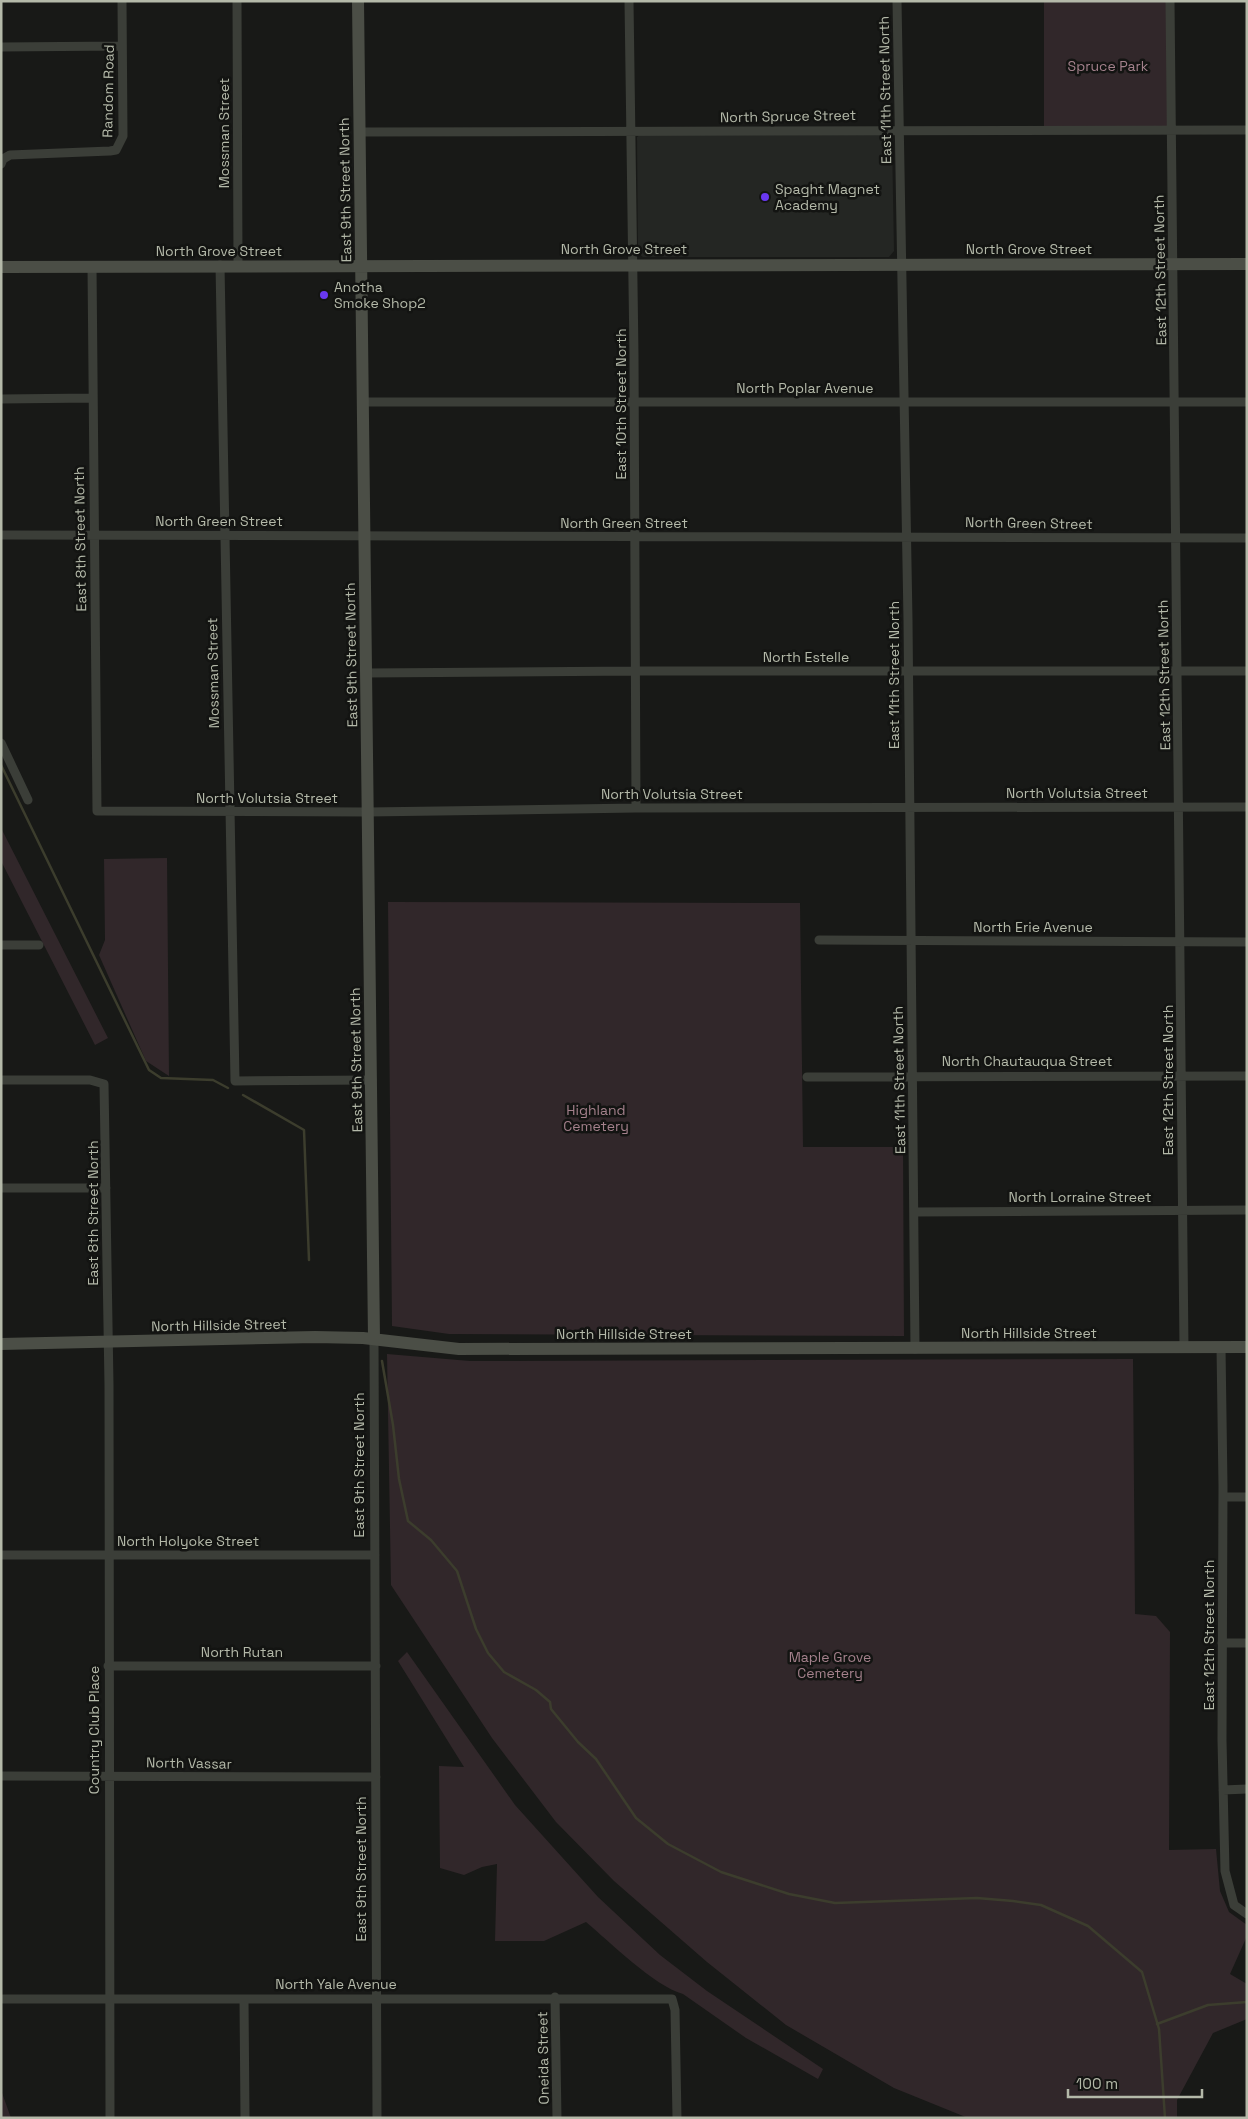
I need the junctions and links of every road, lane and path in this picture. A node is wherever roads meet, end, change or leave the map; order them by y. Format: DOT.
graph roads {
  1 [pos="122,1"];
  2 [pos="236,1"];
  3 [pos="358,1"];
  4 [pos="629,1"];
  5 [pos="897,1"];
  6 [pos="1170,1"];
  7 [pos="122,46"];
  8 [pos="1,47"];
  9 [pos="900,129"];
  10 [pos="1172,130"];
  11 [pos="1247,130"];
  12 [pos="360,132"];
  13 [pos="631,132"];
  14 [pos="1,164"];
  15 [pos="633,264"];
  16 [pos="902,264"];
  17 [pos="1173,264"];
  18 [pos="1247,264"];
  19 [pos="238,265"];
  20 [pos="361,265"];
  21 [pos="92,266"];
  22 [pos="220,266"];
  23 [pos="1,267"];
  24 [pos="1,398"];
  25 [pos="93,398"];
  26 [pos="634,401"];
  27 [pos="363,402"];
  28 [pos="904,402"];
  29 [pos="1175,402"];
  30 [pos="1247,402"];
  31 [pos="94,534"];
  32 [pos="224,535"];
  33 [pos="364,535"];
  34 [pos="1,536"];
  35 [pos="906,536"];
  36 [pos="635,537"];
  37 [pos="1176,538"];
  38 [pos="1247,538"];
  39 [pos="636,671"];
  40 [pos="908,671"];
  41 [pos="1247,671"];
  42 [pos="1178,672"];
  43 [pos="366,673"];
  44 [pos="1,743"];
  45 [pos="28,800"];
  46 [pos="909,807"];
  47 [pos="1179,807"];
  48 [pos="1247,807"];
  49 [pos="636,808"];
  50 [pos="97,812"];
  51 [pos="229,812"];
  52 [pos="368,812"];
  53 [pos="819,940"];
  54 [pos="911,940"];
  55 [pos="1181,942"];
  56 [pos="1247,942"];
  57 [pos="1,945"];
  58 [pos="39,945"];
  59 [pos="913,1076"];
  60 [pos="1182,1076"];
  61 [pos="1247,1076"];
  62 [pos="807,1077"];
  63 [pos="1,1080"];
  64 [pos="372,1080"];
  65 [pos="1,1188"];
  66 [pos="106,1188"];
  67 [pos="1182,1210"];
  68 [pos="1247,1210"];
  69 [pos="914,1212"];
  70 [pos="374,1339"];
  71 [pos="108,1342"];
  72 [pos="1,1344"];
  73 [pos="1247,1347"];
  74 [pos="1184,1348"];
  75 [pos="1220,1348"];
  76 [pos="915,1349"];
  77 [pos="1223,1497"];
  78 [pos="1247,1497"];
  79 [pos="1,1555"];
  80 [pos="108,1555"];
  81 [pos="375,1555"];
  82 [pos="1222,1643"];
  83 [pos="1247,1643"];
  84 [pos="108,1666"];
  85 [pos="376,1666"];
  86 [pos="1,1776"];
  87 [pos="108,1776"];
  88 [pos="376,1778"];
  89 [pos="1247,1789"];
  90 [pos="1223,1790"];
  91 [pos="1247,1914"];
  92 [pos="555,1997"];
  93 [pos="376,1998"];
  94 [pos="1,1999"];
  95 [pos="109,1999"];
  96 [pos="244,1999"];
  97 [pos="110,2118"];
  98 [pos="245,2118"];
  99 [pos="377,2118"];
  100 [pos="557,2118"];
  101 [pos="677,2118"];
  1 -- 7 [label="street, Random Road"];
  2 -- 19 [label="street, Mossman Street"];
  3 -- 12 [label="street, East 9th Street North"];
  4 -- 13 [label="street, East 10th Street North"];
  5 -- 9 [label="street, East 11th Street North"];
  6 -- 10 [label="street, East 12th Street North"];
  7 -- 8 [label="street"];
  7 -- 14 [label="street, Random Road"];
  9 -- 10 [label="street, North Spruce Street"];
  9 -- 13 [label="street, North Spruce Street"];
  9 -- 16 [label="street, East 11th Street North"];
  10 -- 11 [label="street, North Spruce Street"];
  10 -- 17 [label="street, East 12th Street North"];
  12 -- 13 [label="street, North Spruce Street"];
  12 -- 20 [label="street, East 9th Street North"];
  13 -- 15 [label="street, East 10th Street North"];
  15 -- 16 [label="street, North Grove Street"];
  15 -- 20 [label="street, North Grove Street"];
  15 -- 26 [label="street, East 10th Street North"];
  16 -- 17 [label="street, North Grove Street"];
  16 -- 28 [label="street, East 11th Street North"];
  17 -- 18 [label="street, North Grove Street"];
  17 -- 29 [label="street, East 12th Street North"];
  19 -- 20 [label="street, North Grove Street"];
  19 -- 22 [label="street, North Grove Street"];
  20 -- 27 [label="street, East 9th Street North"];
  21 -- 22 [label="street, North Grove Street"];
  21 -- 23 [label="street, North Grove Street"];
  21 -- 25 [label="street, East 8th Street North"];
  22 -- 32 [label="street, Mossman Street"];
  24 -- 25 [label="street"];
  25 -- 31 [label="street, East 8th Street North"];
  26 -- 27 [label="street, North Poplar Avenue"];
  26 -- 28 [label="street, North Poplar Avenue"];
  26 -- 36 [label="street, East 10th Street North"];
  27 -- 33 [label="street, East 9th Street North"];
  28 -- 29 [label="street, North Poplar Avenue"];
  28 -- 35 [label="street, East 11th Street North"];
  29 -- 30 [label="street, North Poplar Avenue"];
  29 -- 37 [label="street, East 12th Street North"];
  31 -- 32 [label="street, North Green Street"];
  31 -- 34 [label="street, North Green Street"];
  31 -- 50 [label="street, East 8th Street North"];
  32 -- 33 [label="street, North Green Street"];
  32 -- 51 [label="street, Mossman Street"];
  33 -- 36 [label="street, North Green Street"];
  33 -- 43 [label="street, East 9th Street North"];
  35 -- 36 [label="street, North Green Street"];
  35 -- 37 [label="street, North Green Street"];
  35 -- 40 [label="street, East 11th Street North"];
  36 -- 39 [label="street, East 10th Street North"];
  37 -- 38 [label="street, North Green Street"];
  37 -- 42 [label="street, East 12th Street North"];
  39 -- 40 [label="street, North Estelle"];
  39 -- 43 [label="street, North Estelle"];
  39 -- 49 [label="street, East 10th Street North"];
  40 -- 42 [label="street, North Estelle"];
  40 -- 46 [label="street, East 11th Street North"];
  41 -- 42 [label="street, North Estelle"];
  42 -- 47 [label="street, East 12th Street North"];
  43 -- 52 [label="street, East 9th Street North"];
  44 -- 45 [label="street"];
  46 -- 47 [label="street, North Volutsia Street"];
  46 -- 49 [label="street, North Volutsia Street"];
  46 -- 54 [label="street, East 11th Street North"];
  47 -- 48 [label="street, North Volutsia Street"];
  47 -- 55 [label="street, East 12th Street North"];
  49 -- 52 [label="street, North Volutsia Street"];
  50 -- 51 [label="street, North Volutsia Street"];
  51 -- 52 [label="street, North Volutsia Street"];
  51 -- 64 [label="street, Mossman Street"];
  52 -- 64 [label="street, East 9th Street North"];
  53 -- 54 [label="street, North Erie Avenue"];
  54 -- 55 [label="street, North Erie Avenue"];
  54 -- 59 [label="street, East 11th Street North"];
  55 -- 56 [label="street, North Erie Avenue"];
  55 -- 60 [label="street, East 12th Street North"];
  57 -- 58 [label="street"];
  59 -- 60 [label="street, North Chautauqua Street"];
  59 -- 62 [label="street, North Chautauqua Street"];
  59 -- 69 [label="street, East 11th Street North"];
  60 -- 61 [label="street, North Chautauqua Street"];
  60 -- 67 [label="street, East 12th Street North"];
  63 -- 66 [label="street, East 8th Street North"];
  64 -- 70 [label="street, East 9th Street North"];
  65 -- 66 [label="street"];
  66 -- 71 [label="street, East 8th Street North"];
  67 -- 68 [label="street, North Lorraine Street"];
  67 -- 69 [label="street, North Lorraine Street"];
  67 -- 74 [label="street, East 12th Street North"];
  69 -- 76 [label="street, East 11th Street North"];
  70 -- 71 [label="street, North Hillside Street"];
  70 -- 76 [label="street, North Hillside Street"];
  70 -- 81 [label="street, East 9th Street North"];
  71 -- 72 [label="street, North Hillside Street"];
  71 -- 80 [label="street, Country Club Place"];
  73 -- 75 [label="street, North Hillside Street"];
  74 -- 75 [label="street, North Hillside Street"];
  74 -- 76 [label="street, North Hillside Street"];
  75 -- 77 [label="street, East 12th Street North"];
  77 -- 78 [label="street"];
  77 -- 82 [label="street, East 12th Street North"];
  79 -- 80 [label="street, North Holyoke Street"];
  80 -- 81 [label="street, North Holyoke Street"];
  80 -- 84 [label="street, Country Club Place"];
  81 -- 85 [label="street, East 9th Street North"];
  82 -- 83 [label="street"];
  82 -- 90 [label="street, East 12th Street North"];
  84 -- 85 [label="street, North Rutan"];
  84 -- 87 [label="street, Country Club Place"];
  85 -- 88 [label="street, East 9th Street North"];
  86 -- 87 [label="street, North Vassar"];
  87 -- 88 [label="street, North Vassar"];
  87 -- 95 [label="street, Country Club Place"];
  88 -- 93 [label="street, East 9th Street North"];
  89 -- 90 [label="street"];
  90 -- 91 [label="street, East 12th Street North"];
  92 -- 93 [label="street, North Yale Avenue"];
  92 -- 100 [label="street, Oneida Street"];
  92 -- 101 [label="street, North Yale Avenue"];
  93 -- 96 [label="street, North Yale Avenue"];
  93 -- 99 [label="street, East 9th Street North"];
  94 -- 95 [label="street, North Yale Avenue"];
  95 -- 96 [label="street, North Yale Avenue"];
  95 -- 97 [label="street, Country Club Place"];
  96 -- 98 [label="street"];
}
